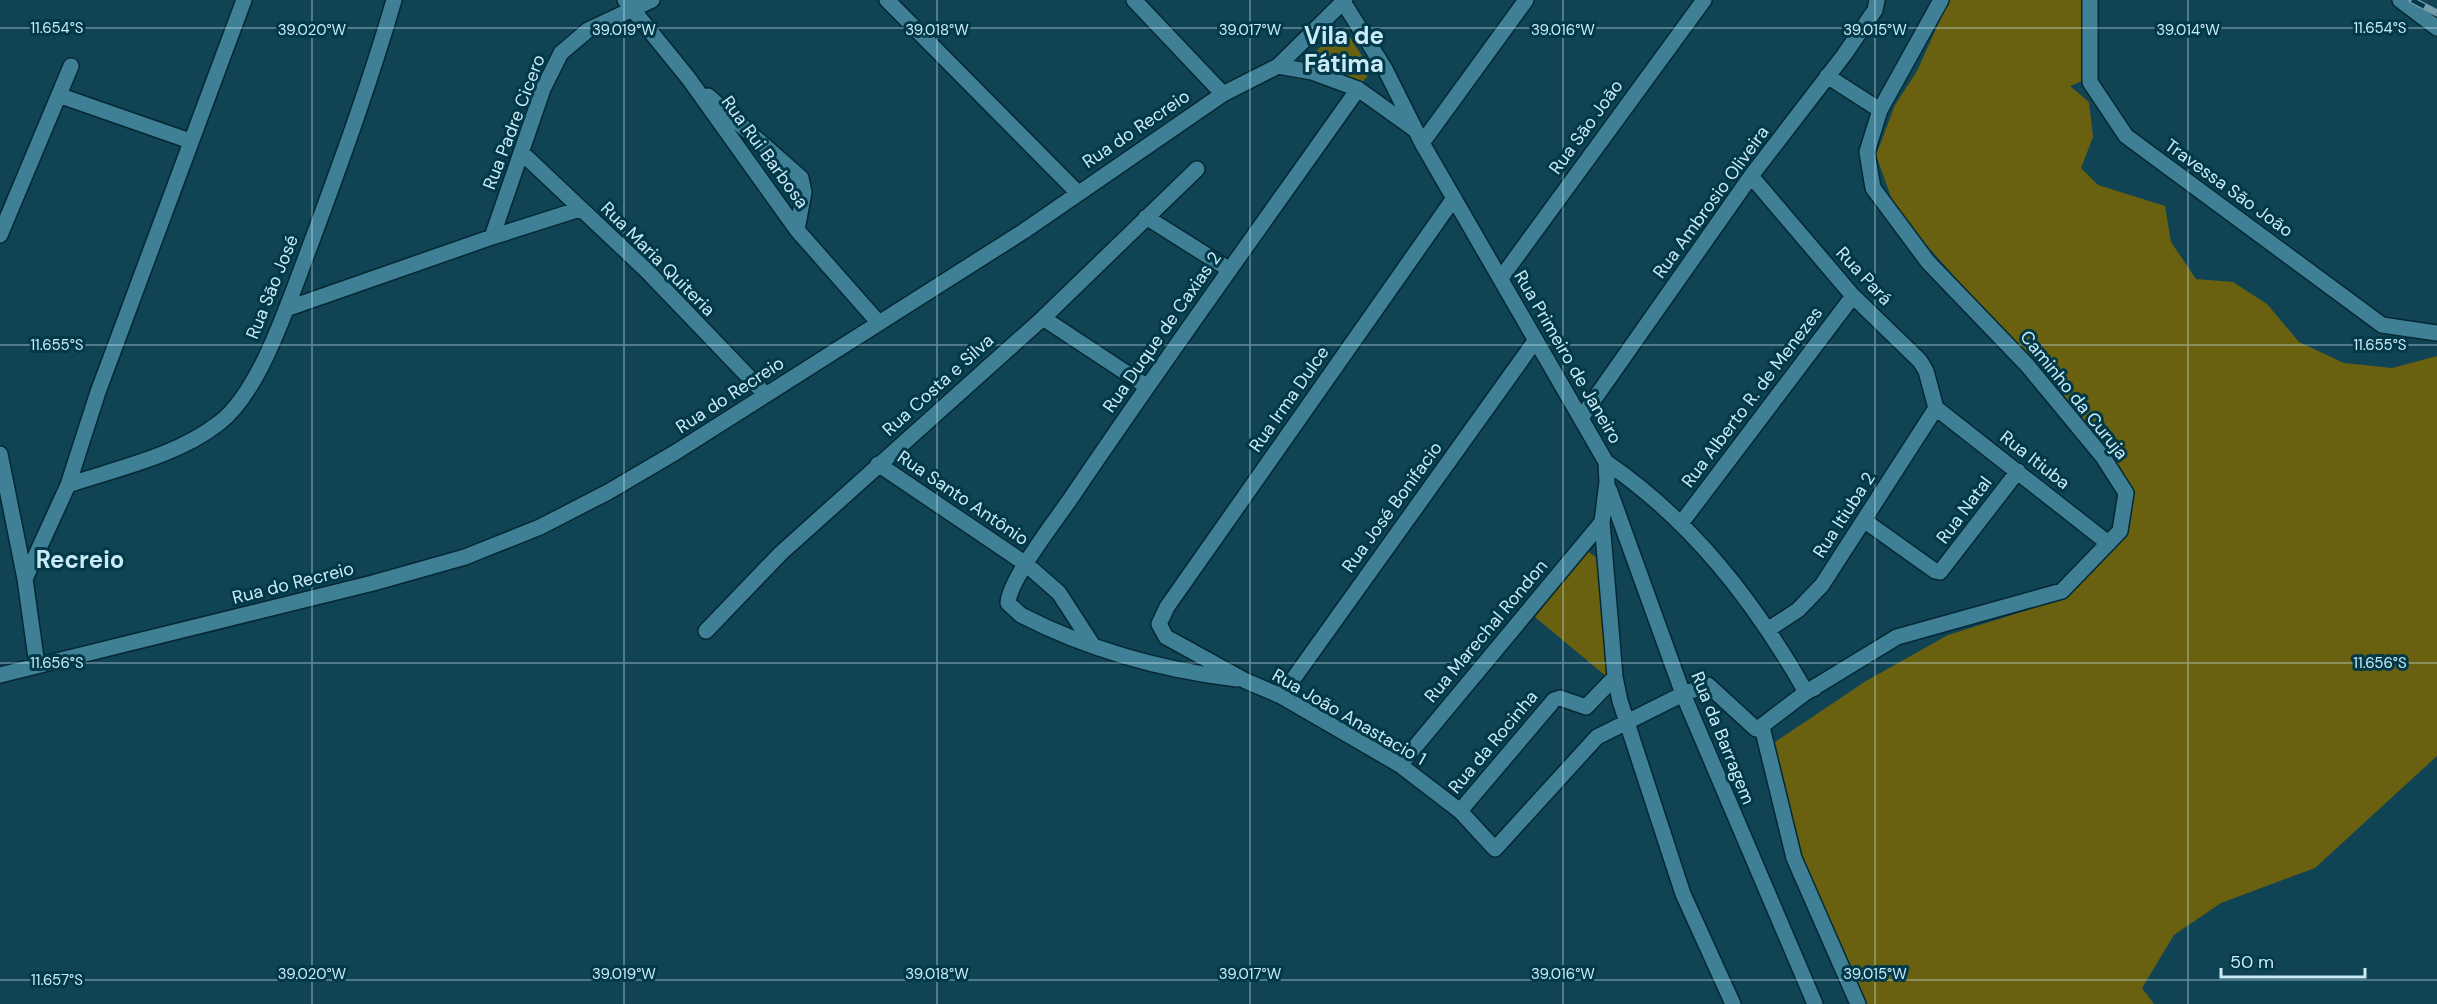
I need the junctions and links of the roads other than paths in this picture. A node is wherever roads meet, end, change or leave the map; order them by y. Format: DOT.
graph roads {
  1 [pos="244,0"];
  2 [pos="394,0"];
  3 [pos="652,0"];
  4 [pos="886,0"];
  5 [pos="1134,0"];
  6 [pos="1526,0"];
  7 [pos="1704,0"];
  8 [pos="1941,0"];
  9 [pos="2090,0"];
  10 [pos="2400,0"];
  11 [pos="1344,1"];
  12 [pos="628,5"];
  13 [pos="1876,5"];
  14 [pos="2437,28"];
  15 [pos="72,66"];
  16 [pos="1278,66"];
  17 [pos="1827,76"];
  18 [pos="689,79"];
  19 [pos="1358,88"];
  20 [pos="1223,94"];
  21 [pos="61,96"];
  22 [pos="1880,110"];
  23 [pos="1414,129"];
  24 [pos="190,141"];
  25 [pos="1422,143"];
  26 [pos="521,152"];
  27 [pos="1197,170"];
  28 [pos="1751,176"];
  29 [pos="1078,193"];
  30 [pos="1454,198"];
  31 [pos="580,209"];
  32 [pos="1146,217"];
  33 [pos="797,230"];
  34 [pos="0,235"];
  35 [pos="492,237"];
  36 [pos="1230,270"];
  37 [pos="1501,278"];
  38 [pos="1853,296"];
  39 [pos="286,309"];
  40 [pos="1043,318"];
  41 [pos="878,322"];
  42 [pos="2437,333"];
  43 [pos="1535,341"];
  44 [pos="1146,387"];
  45 [pos="766,395"];
  46 [pos="1936,408"];
  47 [pos="1581,418"];
  48 [pos="0,454"];
  49 [pos="1606,462"];
  50 [pos="878,464"];
  51 [pos="2018,471"];
  52 [pos="1607,482"];
  53 [pos="68,485"];
  54 [pos="1865,521"];
  55 [pos="1602,522"];
  56 [pos="1682,522"];
  57 [pos="2108,543"];
  58 [pos="1026,564"];
  59 [pos="25,579"];
  60 [pos="1008,603"];
  61 [pos="1159,624"];
  62 [pos="1769,629"];
  63 [pos="706,631"];
  64 [pos="1092,644"];
  65 [pos="37,665"];
  66 [pos="0,675"];
  67 [pos="1615,677"];
  68 [pos="1246,681"];
  69 [pos="1819,687"];
  70 [pos="1683,694"];
  71 [pos="1281,696"];
  72 [pos="1626,721"];
  73 [pos="1762,727"];
  74 [pos="1400,765"];
  75 [pos="1460,811"];
  76 [pos="1733,1004"];
  77 [pos="1815,1004"];
  78 [pos="1858,1004"];
  1 -- 24 [label="street"];
  2 -- 39 [label="street, Rua São José"];
  3 -- 12 [label="street, Rua Padre Cicero"];
  4 -- 29 [label="street"];
  5 -- 20 [label="street"];
  6 -- 25 [label="street"];
  7 -- 37 [label="street, Rua São João"];
  8 -- 22 [label="street, Caminho da Curuja"];
  9 -- 42 [label="street, Travessa São João"];
  10 -- 14 [label="street"];
  11 -- 16 [label="street, Rua do Recreio"];
  11 -- 23 [label="street, Rua Primeiro de Janeiro"];
  12 -- 18 [label="street, Rua Rui Barbosa"];
  12 -- 26 [label="street, Rua Padre Cicero"];
  13 -- 17 [label="street, Rua Ambrosio Oliveira"];
  15 -- 21 [label="street"];
  16 -- 19 [label="street"];
  16 -- 20 [label="street, Rua do Recreio"];
  17 -- 22 [label="street"];
  17 -- 28 [label="street, Rua Ambrosio Oliveira"];
  18 -- 33 [label="street, Rua Rui Barbosa"];
  18 -- 33 [label="street"];
  19 -- 23 [label="street"];
  19 -- 36 [label="street, Rua Duque de Caxias 2"];
  20 -- 29 [label="street, Rua do Recreio"];
  21 -- 24 [label="street"];
  21 -- 34 [label="street"];
  22 -- 57 [label="street, Caminho da Curuja"];
  23 -- 25 [label="street, Rua Primeiro de Janeiro"];
  24 -- 53 [label="street"];
  25 -- 30 [label="street, Rua Primeiro de Janeiro"];
  26 -- 31 [label="street, Rua Maria Quiteria"];
  26 -- 35 [label="street, Rua Padre Cicero"];
  27 -- 32 [label="street, Rua Costa e Silva"];
  28 -- 38 [label="street, Rua Pará"];
  28 -- 47 [label="street, Rua Ambrosio Oliveira"];
  29 -- 41 [label="street, Rua do Recreio"];
  30 -- 37 [label="street, Rua Primeiro de Janeiro"];
  30 -- 61 [label="street, Rua Irma Dulce"];
  31 -- 35 [label="street"];
  31 -- 45 [label="street, Rua Maria Quiteria"];
  32 -- 36 [label="street"];
  32 -- 40 [label="street, Rua Costa e Silva"];
  33 -- 41 [label="street, Rua Rui Barbosa"];
  35 -- 39 [label="street"];
  36 -- 44 [label="street, Rua Duque de Caxias 2"];
  37 -- 43 [label="street, Rua Primeiro de Janeiro"];
  38 -- 46 [label="street, Rua Pará"];
  38 -- 56 [label="street, Rua Alberto R. de Menezes"];
  39 -- 53 [label="street, Rua São José"];
  40 -- 44 [label="street"];
  40 -- 50 [label="street, Rua Costa e Silva"];
  41 -- 45 [label="street, Rua do Recreio"];
  43 -- 47 [label="street, Rua Primeiro de Janeiro"];
  43 -- 71 [label="street, Rua José Bonifacio"];
  44 -- 58 [label="street, Rua Duque de Caxias 2"];
  45 -- 65 [label="street, Rua do Recreio"];
  46 -- 51 [label="street, Rua Itiuba"];
  46 -- 54 [label="street, Rua Itiuba 2"];
  47 -- 49 [label="street, Rua Primeiro de Janeiro"];
  48 -- 59 [label="street"];
  49 -- 52 [label="street, Rua Primeiro de Janeiro"];
  49 -- 56 [label="street"];
  50 -- 58 [label="street, Rua Santo Antônio"];
  50 -- 63 [label="street, Rua Costa e Silva"];
  51 -- 54 [label="street, Rua Natal"];
  51 -- 57 [label="street, Rua Itiuba"];
  52 -- 55 [label="street, Rua Primeiro de Janeiro"];
  52 -- 70 [label="street, Rua da Barragem"];
  53 -- 59 [label="street"];
  54 -- 62 [label="street, Rua Itiuba 2"];
  55 -- 67 [label="street, Rua Primeiro de Janeiro"];
  55 -- 74 [label="street, Rua Marechal Rondon"];
  56 -- 62 [label="street"];
  57 -- 69 [label="street, Caminho da Curuja"];
  58 -- 60 [label="street, Rua Duque de Caxias 2"];
  58 -- 64 [label="street"];
  59 -- 65 [label="street"];
  60 -- 64 [label="street, Rua João Anastacio 1"];
  61 -- 68 [label="street, Rua João Anastacio 1"];
  62 -- 69 [label="street"];
  64 -- 68 [label="street, Rua João Anastacio 1"];
  65 -- 66 [label="street, Rua do Recreio"];
  67 -- 72 [label="street, Rua Primeiro de Janeiro"];
  67 -- 75 [label="street, Rua da Rocinha"];
  68 -- 71 [label="street, Rua João Anastacio 1"];
  69 -- 73 [label="street, Caminho da Curuja"];
  70 -- 72 [label="street"];
  70 -- 73 [label="street"];
  70 -- 77 [label="street, Rua da Barragem"];
  71 -- 74 [label="street, Rua João Anastacio 1"];
  72 -- 75 [label="street, Rua João Anastacio 1"];
  72 -- 76 [label="street, Rua Primeiro de Janeiro"];
  73 -- 78 [label="street, Rua da Barragem"];
  74 -- 75 [label="street, Rua João Anastacio 1"];
}
